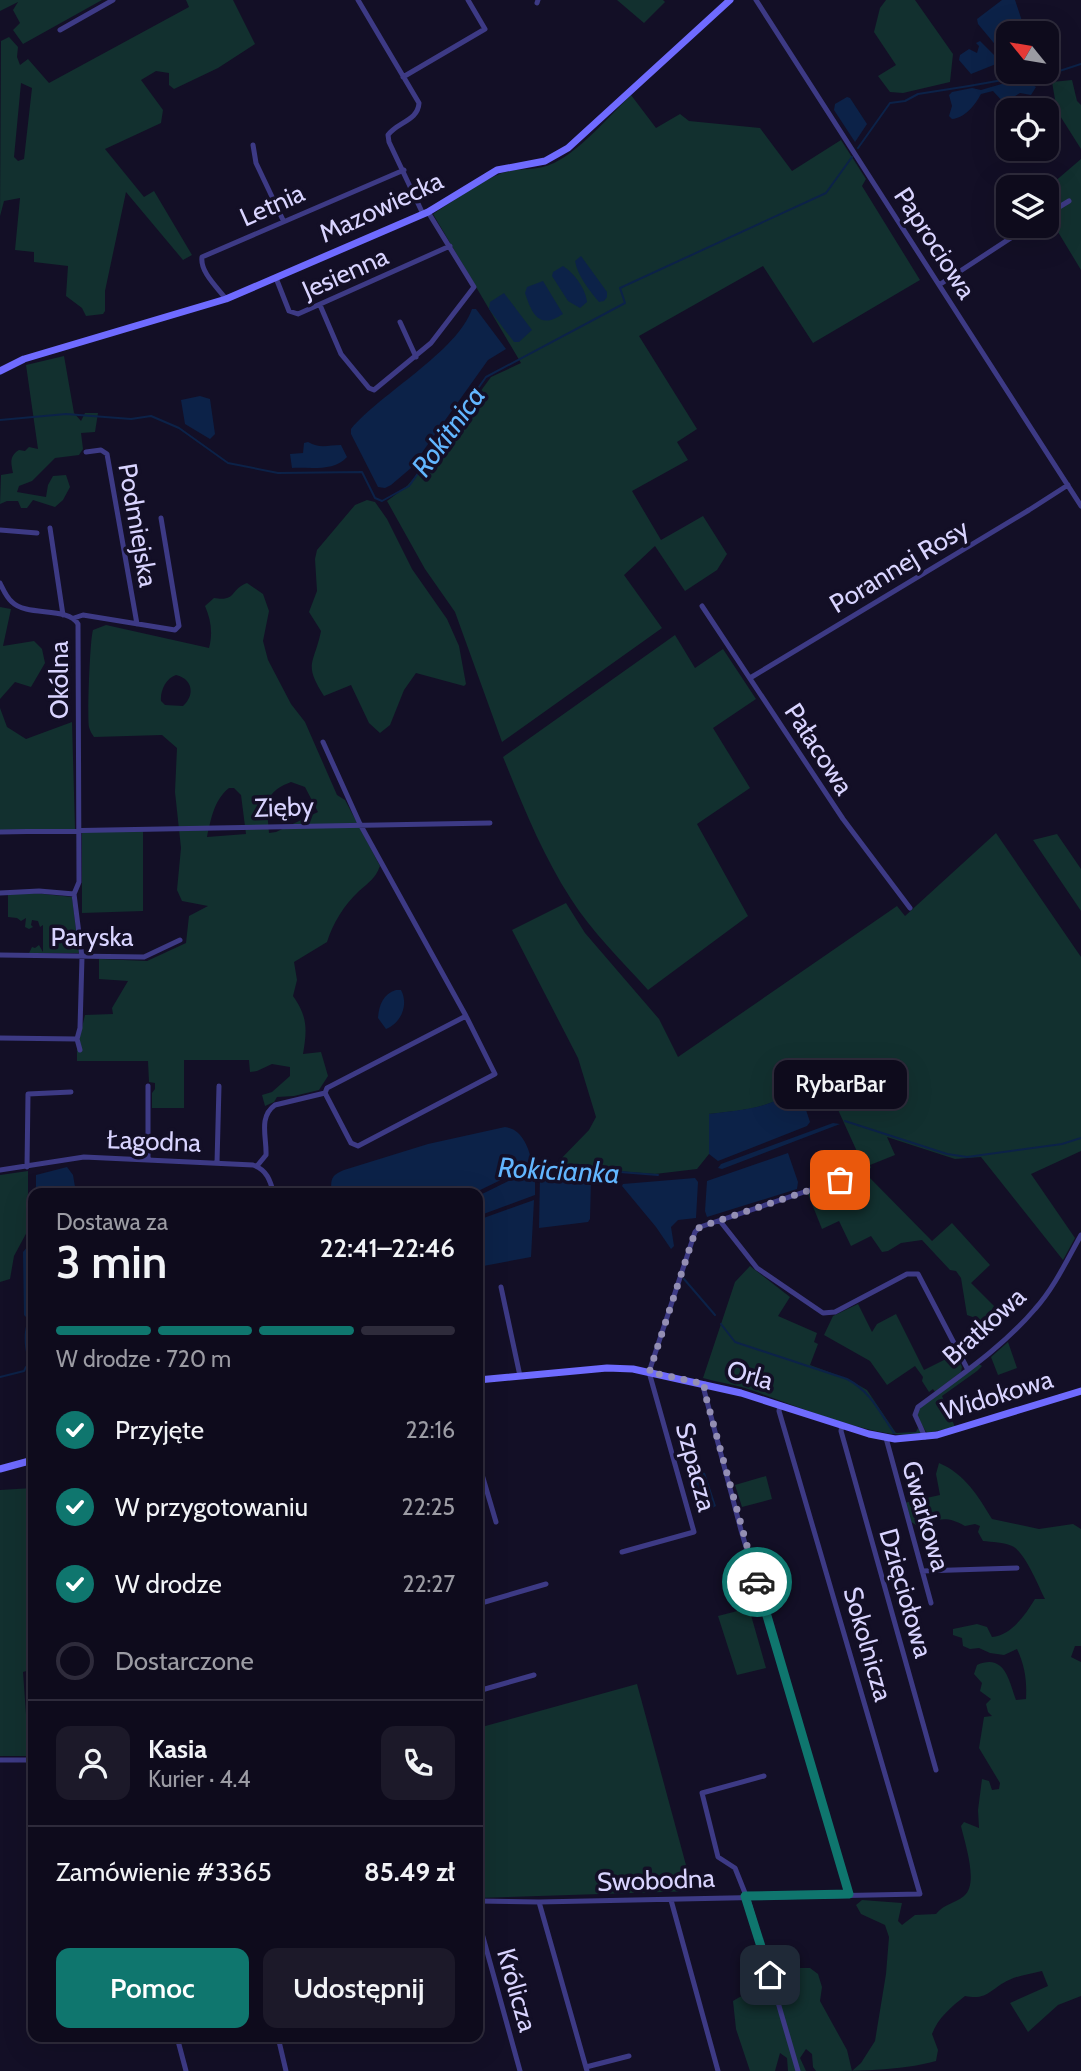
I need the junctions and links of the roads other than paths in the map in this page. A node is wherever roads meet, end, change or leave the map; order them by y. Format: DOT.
graph roads {
  1 [pos="113,0"];
  2 [pos="358,0"];
  3 [pos="468,0"];
  4 [pos="730,0"];
  5 [pos="756,0"];
  6 [pos="60,30"];
  7 [pos="403,77"];
  8 [pos="253,145"];
  9 [pos="404,170"];
  10 [pos="1069,201"];
  11 [pos="1059,207"];
  12 [pos="425,213"];
  13 [pos="283,220"];
  14 [pos="1011,238"];
  15 [pos="450,246"];
  16 [pos="276,278"];
  17 [pos="939,285"];
  18 [pos="226,299"];
  19 [pos="320,305"];
  20 [pos="400,322"];
  21 [pos="416,357"];
  22 [pos="0,371"];
  23 [pos="86,452"];
  24 [pos="1068,485"];
  25 [pos="1081,506"];
  26 [pos="162,518"];
  27 [pos="50,528"];
  28 [pos="0,530"];
  29 [pos="37,533"];
  30 [pos="0,583"];
  31 [pos="702,606"];
  32 [pos="63,615"];
  33 [pos="74,618"];
  34 [pos="137,624"];
  35 [pos="750,678"];
  36 [pos="323,742"];
  37 [pos="491,823"];
  38 [pos="360,824"];
  39 [pos="79,831"];
  40 [pos="0,832"];
  41 [pos="0,893"];
  42 [pos="74,894"];
  43 [pos="911,908"];
  44 [pos="180,940"];
  45 [pos="0,955"];
  46 [pos="82,957"];
  47 [pos="466,1016"];
  48 [pos="0,1038"];
  49 [pos="77,1039"];
  50 [pos="80,1050"];
  51 [pos="148,1086"];
  52 [pos="219,1086"];
  53 [pos="71,1092"];
  54 [pos="324,1093"];
  55 [pos="148,1159"];
  56 [pos="217,1163"];
  57 [pos="861,1164"];
  58 [pos="257,1166"];
  59 [pos="27,1167"];
  60 [pos="0,1170"];
  61 [pos="272,1188"];
  62 [pos="719,1221"];
  63 [pos="1081,1235"];
  64 [pos="501,1287"];
  65 [pos="968,1370"];
  66 [pos="649,1372"];
  67 [pos="520,1376"];
  68 [pos="483,1380"];
  69 [pos="705,1384"];
  70 [pos="1081,1392"];
  71 [pos="780,1405"];
  72 [pos="842,1425"];
  73 [pos="924,1437"];
  74 [pos="886,1438"];
  75 [pos="28,1461"];
  76 [pos="0,1469"];
  77 [pos="483,1478"];
  78 [pos="496,1522"];
  79 [pos="622,1552"];
  80 [pos="1017,1568"];
  81 [pos="922,1571"];
  82 [pos="546,1584"];
  83 [pos="483,1603"];
  84 [pos="931,1603"];
  85 [pos="534,1675"];
  86 [pos="483,1690"];
  87 [pos="0,1760"];
  88 [pos="28,1760"];
  89 [pos="936,1770"];
  90 [pos="764,1776"];
  91 [pos="849,1894"];
  92 [pos="920,1894"];
  93 [pos="745,1896"];
  94 [pos="671,1900"];
  95 [pos="483,1901"];
  96 [pos="539,1902"];
  97 [pos="483,1937"];
  98 [pos="178,2042"];
  99 [pos="279,2042"];
  100 [pos="629,2056"];
  101 [pos="587,2069"];
  102 [pos="186,2071"];
  103 [pos="286,2071"];
  104 [pos="520,2071"];
  105 [pos="718,2071"];
  106 [pos="797,2071"];
  1 -- 6 [label="street"];
  2 -- 7 [label="street"];
  3 -- 7 [label="street"];
  4 -- 12 [label="street, Mazowiecka"];
  5 -- 17 [label="street, Paprociowa"];
  7 -- 9 [label="street"];
  8 -- 13 [label="street"];
  9 -- 12 [label="street"];
  9 -- 13 [label="street, Letnia"];
  10 -- 11 [label="street"];
  12 -- 15 [label="street"];
  12 -- 16 [label="street, Mazowiecka"];
  13 -- 18 [label="street, Letnia"];
  14 -- 17 [label="street"];
  15 -- 19 [label="street, Jesienna"];
  15 -- 21 [label="street"];
  16 -- 18 [label="street, Mazowiecka"];
  16 -- 19 [label="street, Jesienna"];
  17 -- 24 [label="street, Paprociowa"];
  18 -- 22 [label="street, Mazowiecka"];
  19 -- 21 [label="street"];
  20 -- 21 [label="street"];
  23 -- 34 [label="street, Podmiejska"];
  24 -- 25 [label="street, Paprociowa"];
  24 -- 35 [label="street, Porannej Rosy"];
  26 -- 34 [label="street"];
  27 -- 32 [label="street"];
  28 -- 29 [label="street"];
  30 -- 32 [label="street, Okólna"];
  31 -- 35 [label="street, Pałacowa"];
  32 -- 33 [label="street, Okólna"];
  33 -- 34 [label="street"];
  33 -- 39 [label="street, Okólna"];
  35 -- 43 [label="street, Pałacowa"];
  36 -- 38 [label="street"];
  37 -- 38 [label="street, Zięby"];
  38 -- 39 [label="street, Zięby"];
  38 -- 47 [label="street"];
  39 -- 40 [label="street, Zięby"];
  39 -- 42 [label="street, Okólna"];
  41 -- 42 [label="street"];
  42 -- 46 [label="street, Okólna"];
  44 -- 46 [label="street, Paryska"];
  45 -- 46 [label="street, Paryska"];
  46 -- 49 [label="street, Okólna"];
  47 -- 54 [label="street"];
  47 -- 54 [label="street"];
  48 -- 49 [label="street"];
  49 -- 50 [label="street"];
  51 -- 55 [label="street"];
  52 -- 56 [label="street"];
  53 -- 59 [label="street"];
  54 -- 58 [label="street"];
  55 -- 56 [label="street, Łagodna"];
  55 -- 59 [label="street, Łagodna"];
  56 -- 58 [label="street, Łagodna"];
  57 -- 62 [label="street"];
  58 -- 61 [label="street"];
  59 -- 60 [label="street, Łagodna"];
  62 -- 65 [label="street"];
  62 -- 66 [label="street"];
  63 -- 65 [label="street, Bratkowa"];
  64 -- 67 [label="street"];
  65 -- 73 [label="street, Bratkowa"];
  66 -- 67 [label="street, Orla"];
  66 -- 69 [label="street, Orla"];
  66 -- 79 [label="street, Szpacza"];
  67 -- 68 [label="street, Orla"];
  69 -- 71 [label="street, Orla"];
  69 -- 91 [label="street"];
  70 -- 73 [label="street, Widokowa"];
  71 -- 72 [label="street, Orla"];
  71 -- 92 [label="street, Sokolnicza"];
  72 -- 74 [label="street, Orla"];
  72 -- 89 [label="street, Dzięciołowa"];
  73 -- 74 [label="street, Orla"];
  74 -- 81 [label="street, Gwarkowa"];
  75 -- 76 [label="street"];
  77 -- 78 [label="street"];
  80 -- 81 [label="street"];
  81 -- 84 [label="street, Gwarkowa"];
  82 -- 83 [label="street"];
  85 -- 86 [label="street"];
  87 -- 88 [label="street"];
  90 -- 93 [label="street"];
  91 -- 92 [label="street, Swobodna"];
  91 -- 93 [label="street, Swobodna"];
  93 -- 94 [label="street, Swobodna"];
  93 -- 106 [label="street"];
  94 -- 96 [label="street, Swobodna"];
  94 -- 105 [label="street"];
  95 -- 96 [label="street, Swobodna"];
  96 -- 101 [label="street"];
  97 -- 104 [label="street, Królicza"];
  98 -- 102 [label="street"];
  99 -- 103 [label="street"];
  100 -- 101 [label="street"];
}
